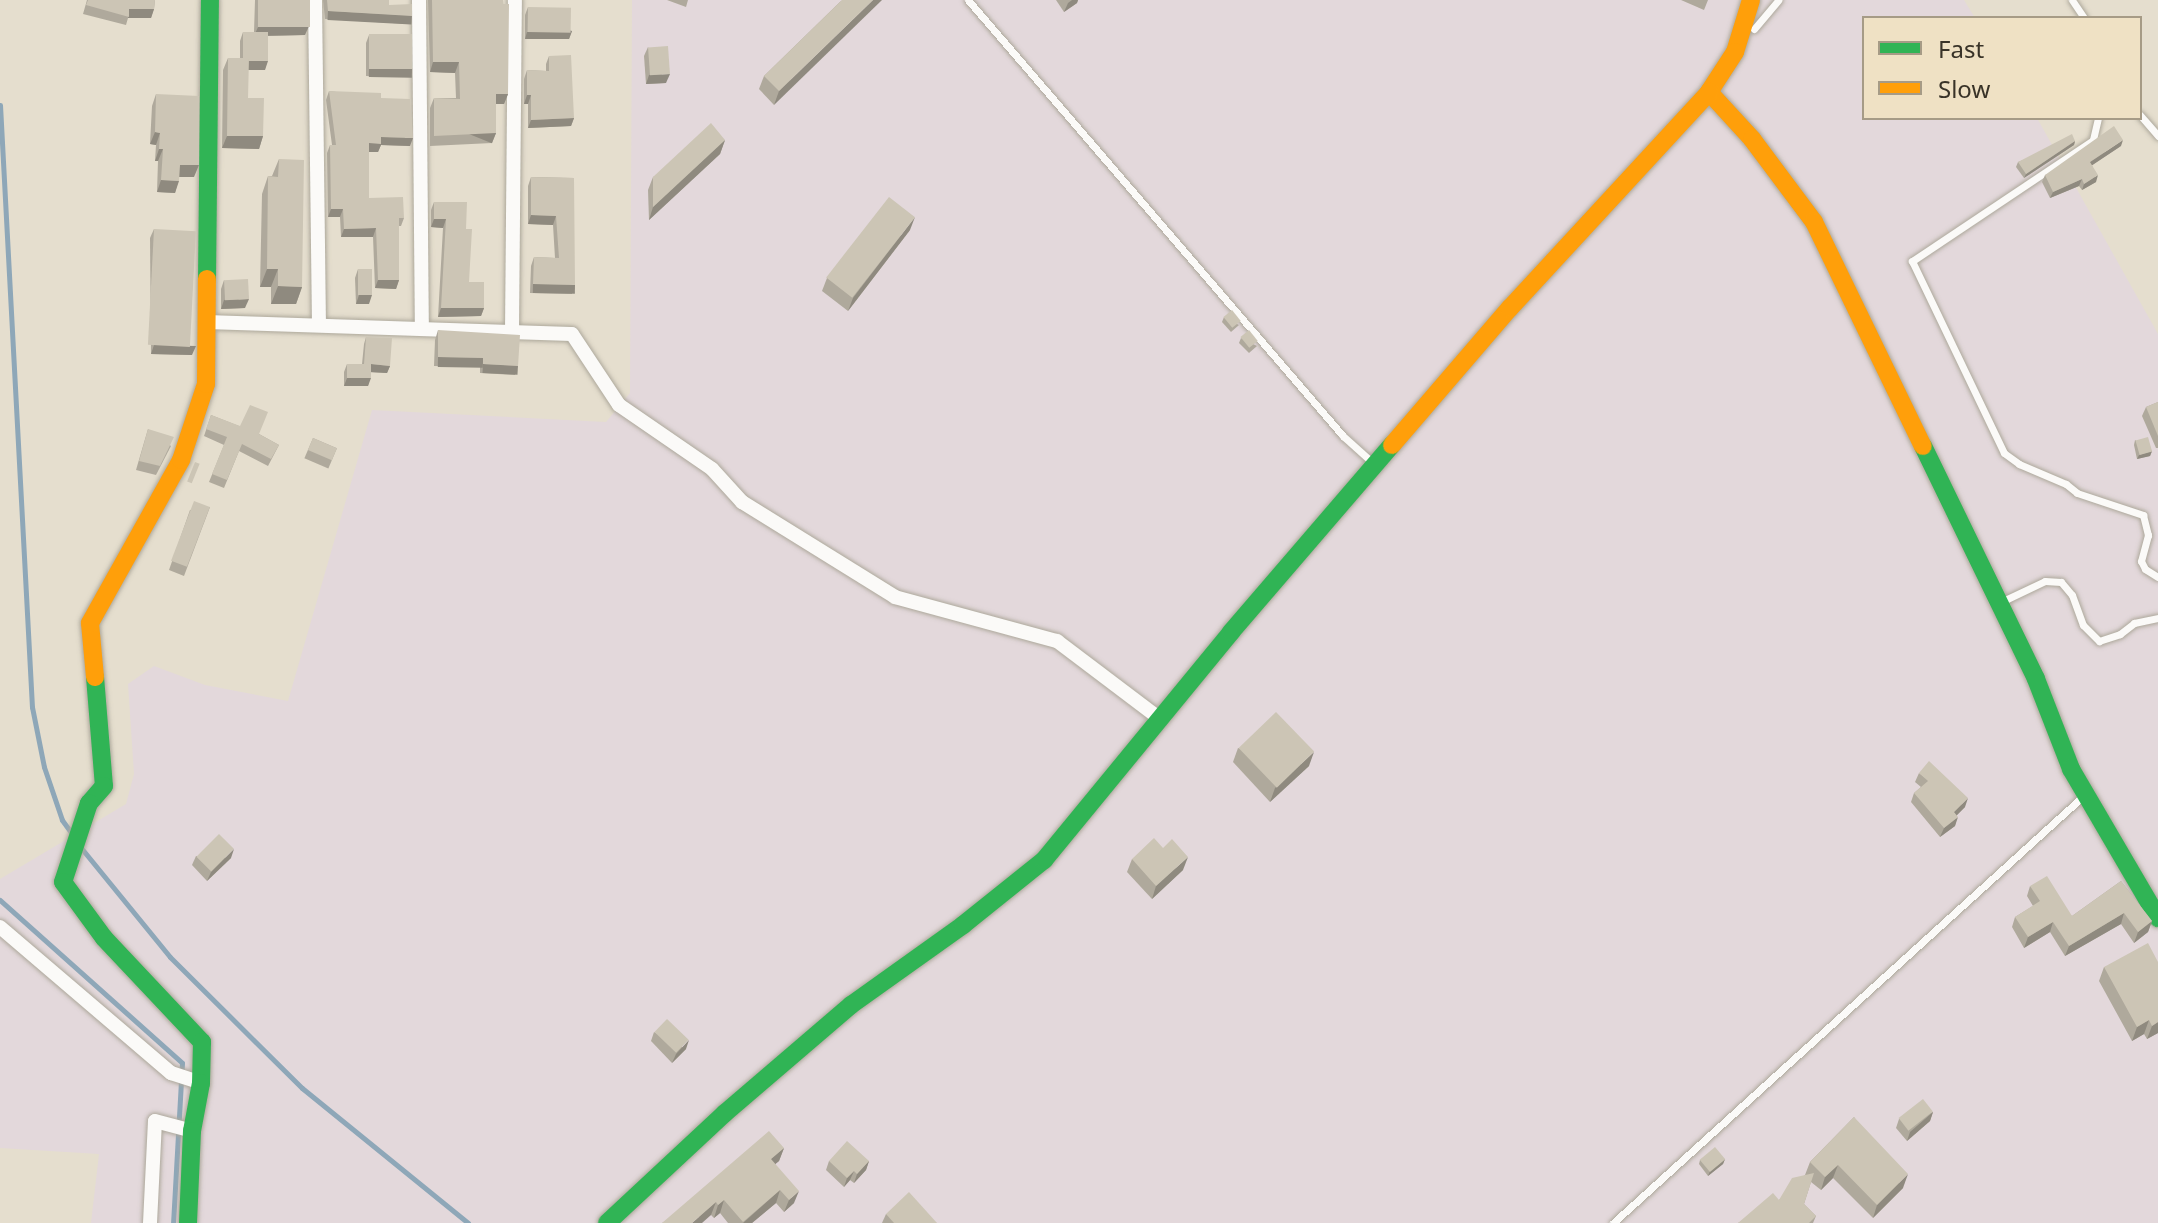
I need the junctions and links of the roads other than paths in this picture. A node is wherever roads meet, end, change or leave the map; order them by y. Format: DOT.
graph roads {
  1 [pos="210,0"];
  2 [pos="315,0"];
  3 [pos="419,0"];
  4 [pos="515,0"];
  5 [pos="968,0"];
  6 [pos="1751,0"];
  7 [pos="1778,0"];
  8 [pos="1735,52"];
  9 [pos="1709,92"];
  10 [pos="2142,117"];
  11 [pos="2098,120"];
  12 [pos="2158,136"];
  13 [pos="206,322"];
  14 [pos="319,325"];
  15 [pos="422,327"];
  16 [pos="512,331"];
  17 [pos="1376,465"];
  18 [pos="2158,577"];
  19 [pos="1997,604"];
  20 [pos="2158,618"];
  21 [pos="1160,719"];
  22 [pos="2085,793"];
  23 [pos="2158,918"];
  24 [pos="0,927"];
  25 [pos="201,1083"];
  26 [pos="192,1131"];
  27 [pos="150,1223"];
  28 [pos="188,1223"];
  29 [pos="607,1223"];
  30 [pos="1613,1223"];
  1 -- 13 [label="main road"];
  2 -- 14 [label="street"];
  3 -- 15 [label="street"];
  4 -- 16 [label="street"];
  5 -- 17 [label="lane"];
  6 -- 8 [label="main road"];
  7 -- 8 [label="lane"];
  8 -- 9 [label="main road"];
  9 -- 17 [label="main road"];
  9 -- 19 [label="main road"];
  10 -- 12 [label="lane"];
  11 -- 18 [label="lane"];
  13 -- 14 [label="street"];
  13 -- 25 [label="main road"];
  14 -- 15 [label="street"];
  15 -- 16 [label="street"];
  16 -- 21 [label="street"];
  17 -- 21 [label="main road"];
  19 -- 20 [label="lane"];
  19 -- 22 [label="main road"];
  21 -- 29 [label="main road"];
  22 -- 23 [label="main road"];
  22 -- 30 [label="lane"];
  24 -- 25 [label="street"];
  25 -- 26 [label="main road"];
  26 -- 27 [label="street"];
  26 -- 28 [label="main road"];
}
